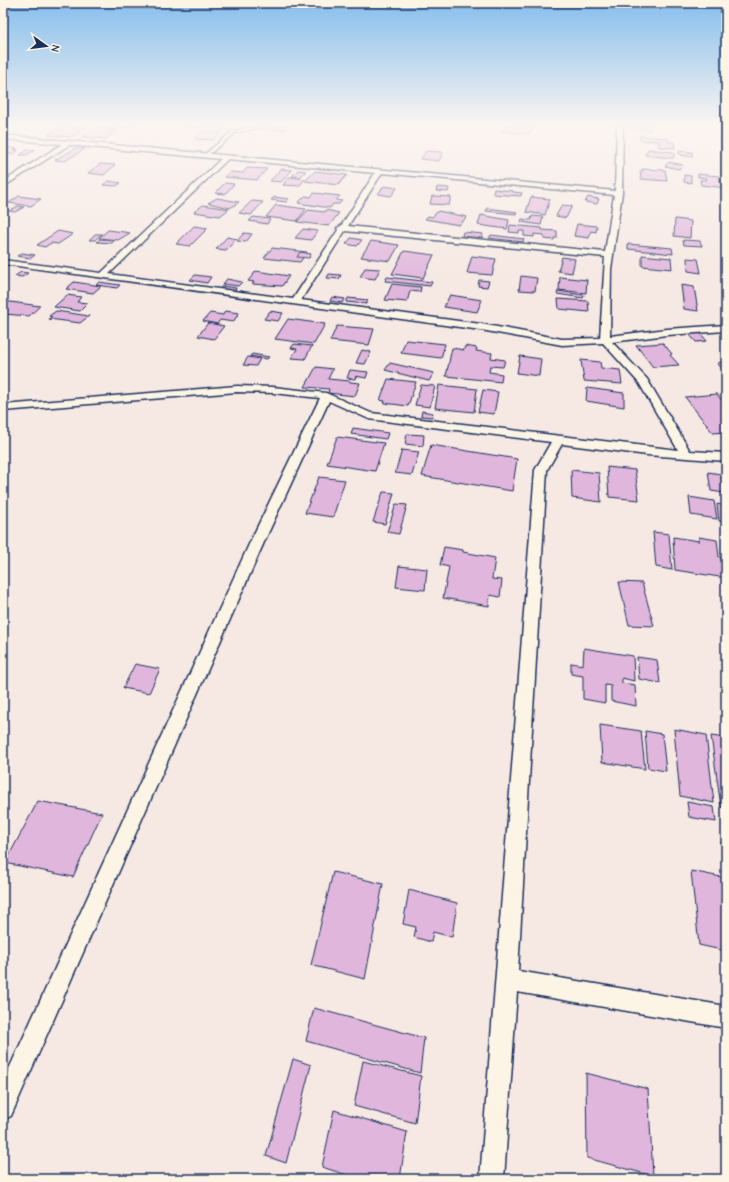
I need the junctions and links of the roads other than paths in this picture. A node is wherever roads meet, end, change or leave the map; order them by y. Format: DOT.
graph roads {
  1 [pos="14,178"];
  2 [pos="205,178"];
  3 [pos="375,178"];
  4 [pos="457,178"];
  5 [pos="618,178"];
  6 [pos="3,185"];
  7 [pos="618,193"];
  8 [pos="342,228"];
  9 [pos="609,255"];
  10 [pos="3,262"];
  11 [pos="103,275"];
  12 [pos="296,301"];
  13 [pos="726,328"];
  14 [pos="605,340"];
  15 [pos="326,396"];
  16 [pos="3,408"];
  17 [pos="558,440"];
  18 [pos="686,453"];
  19 [pos="726,457"];
  20 [pos="507,980"];
  21 [pos="726,1017"];
  22 [pos="3,1108"];
  23 [pos="492,1179"];
  1 -- 6 [label="street"];
  2 -- 11 [label="street"];
  3 -- 8 [label="street"];
  4 -- 7 [label="street"];
  5 -- 7 [label="street"];
  7 -- 9 [label="street"];
  8 -- 9 [label="street"];
  8 -- 12 [label="street"];
  9 -- 14 [label="street"];
  10 -- 11 [label="street"];
  11 -- 12 [label="street"];
  12 -- 14 [label="street"];
  13 -- 14 [label="street"];
  14 -- 18 [label="street"];
  15 -- 16 [label="street"];
  15 -- 17 [label="street"];
  15 -- 22 [label="street"];
  17 -- 18 [label="street"];
  17 -- 20 [label="street"];
  18 -- 19 [label="street"];
  20 -- 21 [label="street"];
  20 -- 23 [label="street"];
}
